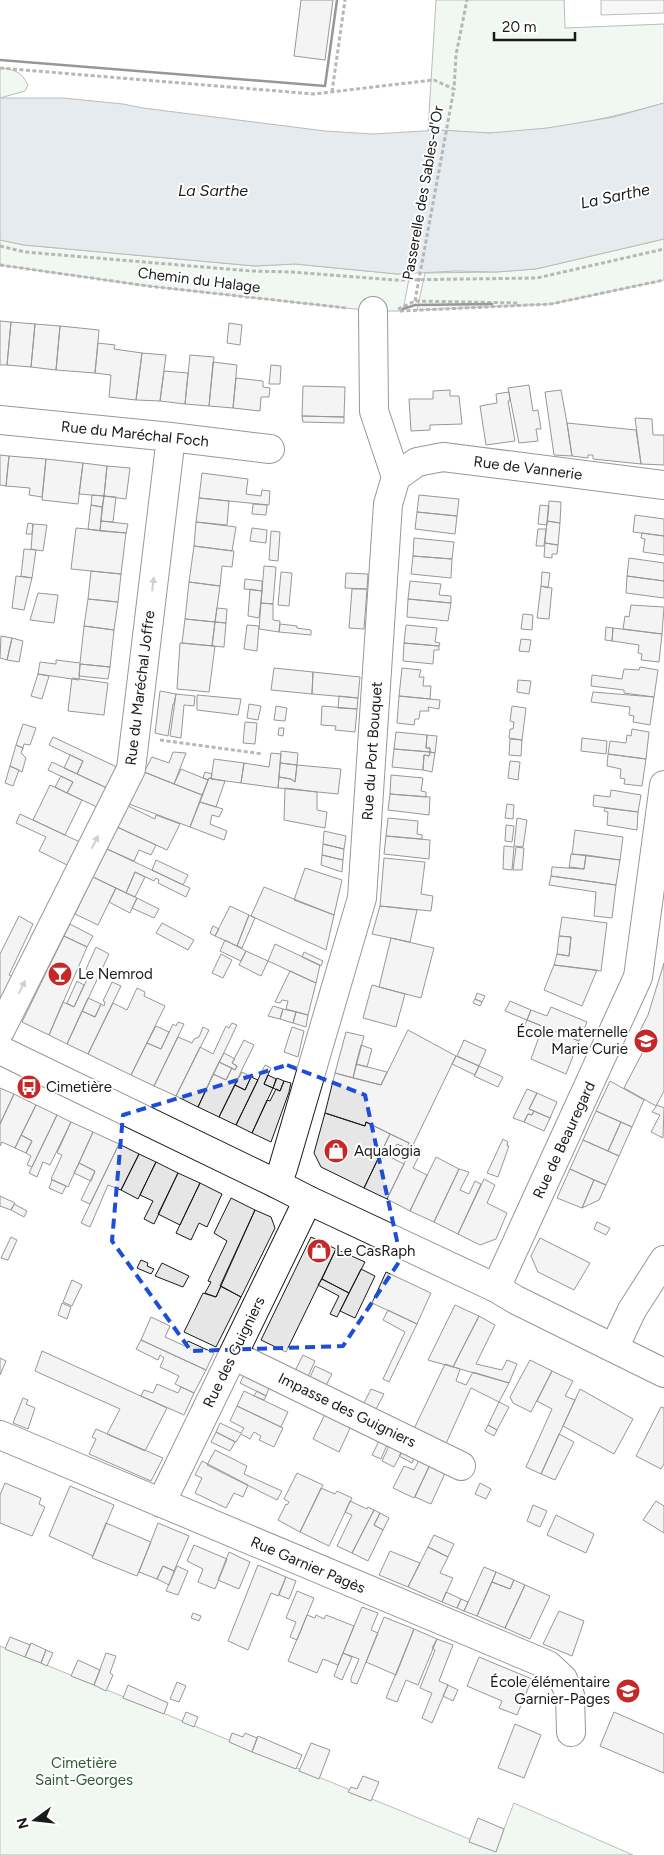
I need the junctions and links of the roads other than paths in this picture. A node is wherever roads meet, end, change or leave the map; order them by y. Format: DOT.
graph roads {
  1 [pos="373,311"];
  2 [pos="0,420"];
  3 [pos="171,437"];
  4 [pos="270,449"];
  5 [pos="396,477"];
  6 [pos="664,485"];
  7 [pos="664,785"];
  8 [pos="0,1031"];
  9 [pos="0,1050"];
  10 [pos="277,1184"];
  11 [pos="308,1200"];
  12 [pos="664,1260"];
  13 [pos="496,1288"];
  14 [pos="614,1348"];
  15 [pos="233,1355"];
  16 [pos="664,1372"];
  17 [pos="0,1435"];
  18 [pos="461,1466"];
  19 [pos="161,1503"];
  20 [pos="571,1732"];
  1 -- 5 [label="street"];
  2 -- 3 [label="street, Rue du Maréchal Foch"];
  3 -- 4 [label="street, Rue du Maréchal Foch"];
  8 -- 3 [label="street, Rue du Maréchal Joffre, one-way"];
  5 -- 6 [label="street, Rue de Vannerie"];
  5 -- 10 [label="street, Rue du Port Bouquet"];
  7 -- 13 [label="street, Rue de Beauregard"];
  9 -- 10 [label="street"];
  10 -- 11 [label="street"];
  11 -- 13 [label="street"];
  11 -- 15 [label="street, Rue des Guigniers"];
  12 -- 14 [label="street"];
  13 -- 14 [label="street"];
  14 -- 16 [label="street"];
  15 -- 18 [label="street, Impasse des Guigniers"];
  15 -- 19 [label="street, Rue des Guigniers"];
  17 -- 19 [label="street, Rue Garnier Pagès"];
  19 -- 20 [label="street, Rue Garnier Pagès"];
}
